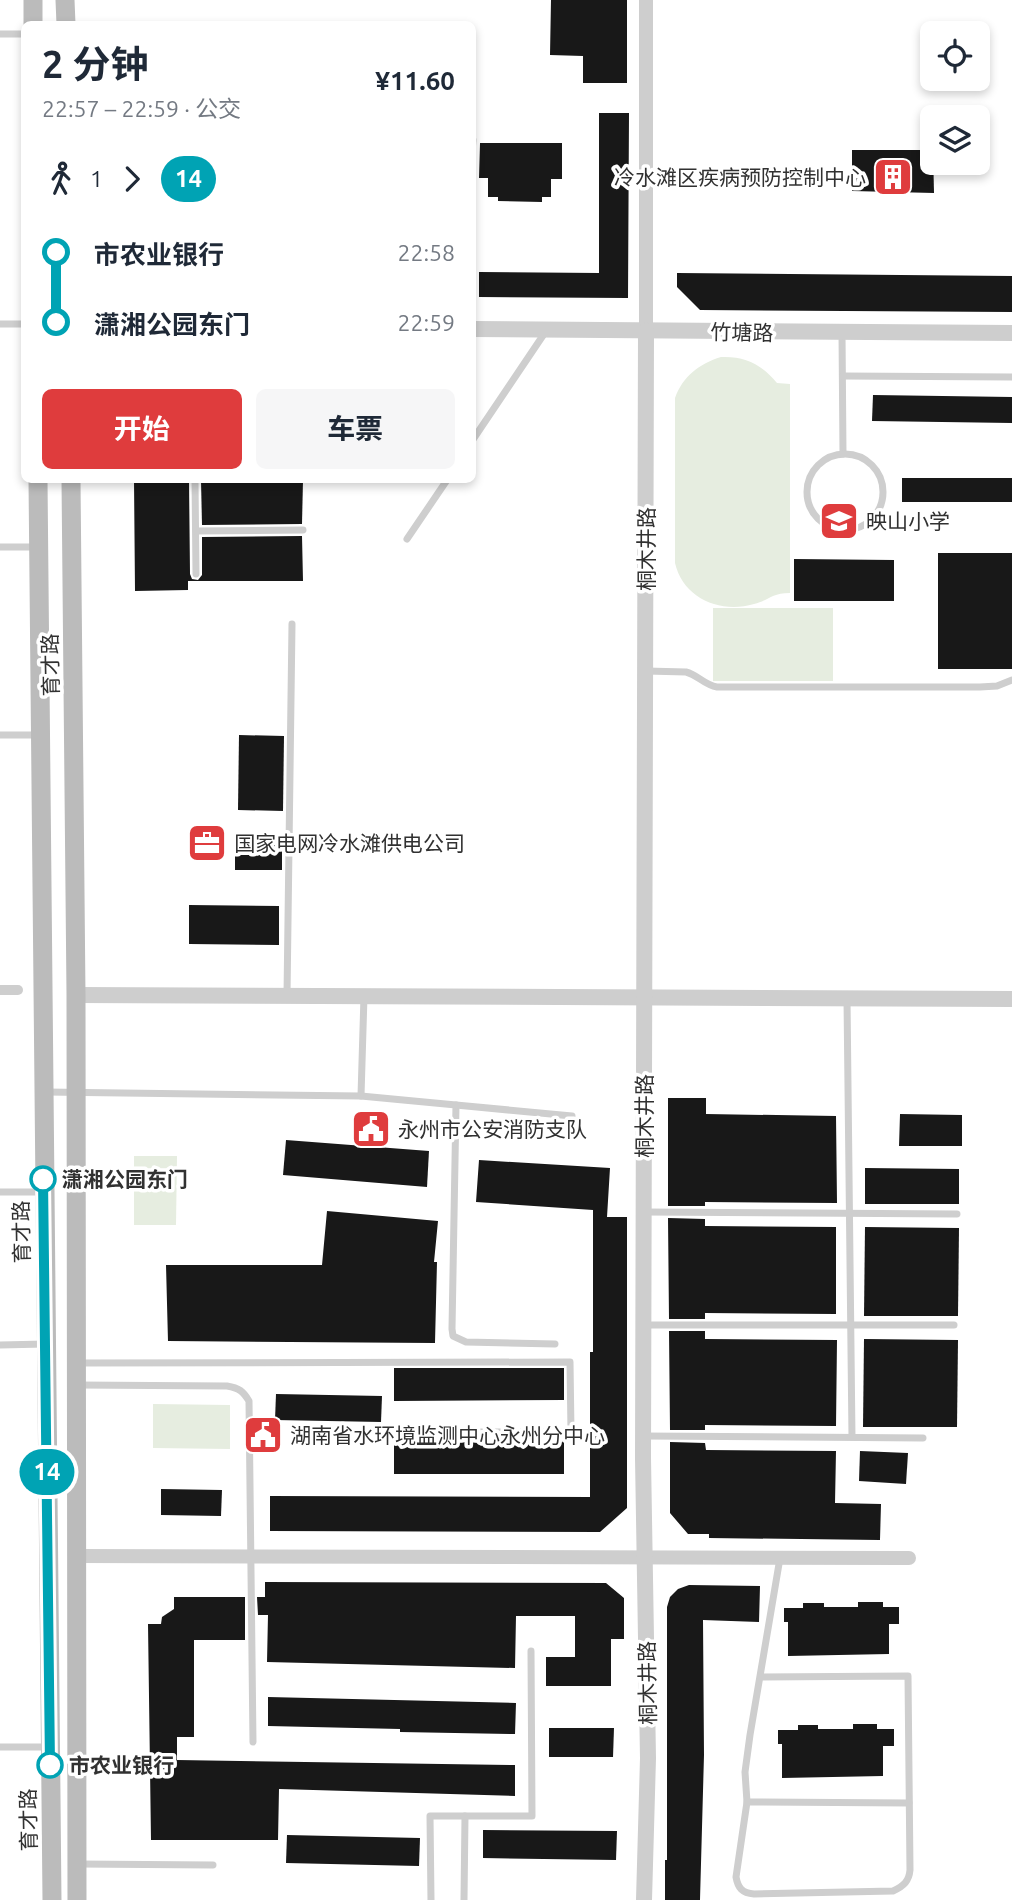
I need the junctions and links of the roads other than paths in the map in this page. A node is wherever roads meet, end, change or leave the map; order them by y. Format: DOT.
graph roads {
  1 [pos="33,0"];
  2 [pos="65,0"];
  3 [pos="646,0"];
  4 [pos="33,21"];
  5 [pos="66,21"];
  6 [pos="0,34"];
  7 [pos="21,34"];
  8 [pos="0,324"];
  9 [pos="21,324"];
  10 [pos="476,329"];
  11 [pos="546,330"];
  12 [pos="646,331"];
  13 [pos="842,333"];
  14 [pos="1012,333"];
  15 [pos="843,376"];
  16 [pos="1012,377"];
  17 [pos="476,435"];
  18 [pos="844,454"];
  19 [pos="38,483"];
  20 [pos="71,483"];
  21 [pos="195,483"];
  22 [pos="445,483"];
  23 [pos="303,530"];
  24 [pos="196,531"];
  25 [pos="407,539"];
  26 [pos="0,547"];
  27 [pos="38,547"];
  28 [pos="197,574"];
  29 [pos="292,624"];
  30 [pos="645,671"];
  31 [pos="1012,680"];
  32 [pos="0,735"];
  33 [pos="39,735"];
  34 [pos="18,989"];
  35 [pos="0,990"];
  36 [pos="76,995"];
  37 [pos="287,996"];
  38 [pos="364,996"];
  39 [pos="847,998"];
  40 [pos="644,999"];
  41 [pos="1012,999"];
  42 [pos="42,1091"];
  43 [pos="76,1092"];
  44 [pos="360,1096"];
  45 [pos="456,1105"];
  46 [pos="572,1116"];
  47 [pos="0,1192"];
  48 [pos="44,1192"];
  49 [pos="644,1212"];
  50 [pos="851,1213"];
  51 [pos="957,1214"];
  52 [pos="643,1325"];
  53 [pos="852,1325"];
  54 [pos="954,1325"];
  55 [pos="45,1344"];
  56 [pos="555,1344"];
  57 [pos="0,1345"];
  58 [pos="76,1363"];
  59 [pos="76,1385"];
  60 [pos="398,1432"];
  61 [pos="643,1436"];
  62 [pos="852,1437"];
  63 [pos="923,1438"];
  64 [pos="76,1556"];
  65 [pos="250,1557"];
  66 [pos="644,1557"];
  67 [pos="780,1557"];
  68 [pos="909,1558"];
  69 [pos="531,1651"];
  70 [pos="760,1677"];
  71 [pos="253,1742"];
  72 [pos="0,1747"];
  73 [pos="50,1747"];
  74 [pos="747,1802"];
  75 [pos="909,1803"];
  76 [pos="465,1816"];
  77 [pos="77,1864"];
  78 [pos="213,1865"];
  79 [pos="52,1900"];
  80 [pos="77,1900"];
  81 [pos="431,1900"];
  82 [pos="464,1900"];
  83 [pos="644,1900"];
  1 -- 4 [label="main road"];
  2 -- 5 [label="main road"];
  3 -- 12 [label="street"];
  6 -- 7 [label="lane"];
  8 -- 9 [label="lane"];
  10 -- 11 [label="street, 竹塘路"];
  11 -- 12 [label="street, 竹塘路"];
  11 -- 17 [label="lane"];
  12 -- 13 [label="street, 竹塘路"];
  12 -- 30 [label="street, 桐木井路"];
  13 -- 14 [label="street, 竹塘路"];
  13 -- 15 [label="lane"];
  15 -- 16 [label="lane"];
  15 -- 18 [label="lane"];
  18 -- 18 [label="lane"];
  19 -- 27 [label="main road, 育才路"];
  20 -- 36 [label="main road, 育才路"];
  21 -- 24 [label="lane"];
  22 -- 25 [label="lane"];
  23 -- 24 [label="lane"];
  24 -- 28 [label="lane"];
  26 -- 27 [label="lane"];
  27 -- 33 [label="main road, 育才路"];
  29 -- 37 [label="lane"];
  30 -- 31 [label="lane"];
  30 -- 40 [label="street, 桐木井路"];
  32 -- 33 [label="lane"];
  33 -- 42 [label="main road, 育才路"];
  34 -- 35 [label="street"];
  36 -- 37 [label="street"];
  36 -- 43 [label="main road, 育才路"];
  37 -- 38 [label="street"];
  38 -- 40 [label="street"];
  38 -- 44 [label="lane"];
  39 -- 40 [label="street"];
  39 -- 41 [label="street"];
  39 -- 50 [label="lane"];
  40 -- 49 [label="street, 桐木井路"];
  42 -- 43 [label="lane"];
  42 -- 48 [label="main road, 育才路"];
  43 -- 44 [label="lane"];
  43 -- 58 [label="main road, 育才路"];
  44 -- 45 [label="lane"];
  45 -- 46 [label="lane"];
  45 -- 56 [label="lane"];
  47 -- 48 [label="lane"];
  48 -- 55 [label="main road, 育才路"];
  49 -- 50 [label="lane"];
  49 -- 52 [label="street, 桐木井路"];
  50 -- 51 [label="lane"];
  50 -- 53 [label="lane"];
  52 -- 53 [label="lane"];
  52 -- 61 [label="street, 桐木井路"];
  53 -- 54 [label="lane"];
  53 -- 62 [label="lane"];
  55 -- 57 [label="lane"];
  55 -- 73 [label="main road, 育才路"];
  58 -- 59 [label="main road, 育才路"];
  58 -- 60 [label="lane"];
  59 -- 64 [label="main road, 育才路"];
  59 -- 65 [label="lane"];
  61 -- 62 [label="lane"];
  61 -- 66 [label="street, 桐木井路"];
  62 -- 63 [label="lane"];
  64 -- 65 [label="street"];
  64 -- 77 [label="main road, 育才路"];
  65 -- 66 [label="street"];
  65 -- 71 [label="lane"];
  66 -- 67 [label="street"];
  66 -- 83 [label="street, 桐木井路"];
  67 -- 68 [label="street"];
  67 -- 70 [label="lane"];
  69 -- 76 [label="lane"];
  70 -- 74 [label="lane"];
  70 -- 75 [label="lane"];
  72 -- 73 [label="lane"];
  73 -- 79 [label="main road, 育才路"];
  74 -- 75 [label="lane"];
  74 -- 75 [label="lane"];
  76 -- 81 [label="lane"];
  76 -- 82 [label="lane"];
  77 -- 78 [label="lane"];
  77 -- 80 [label="main road, 育才路"];
}
